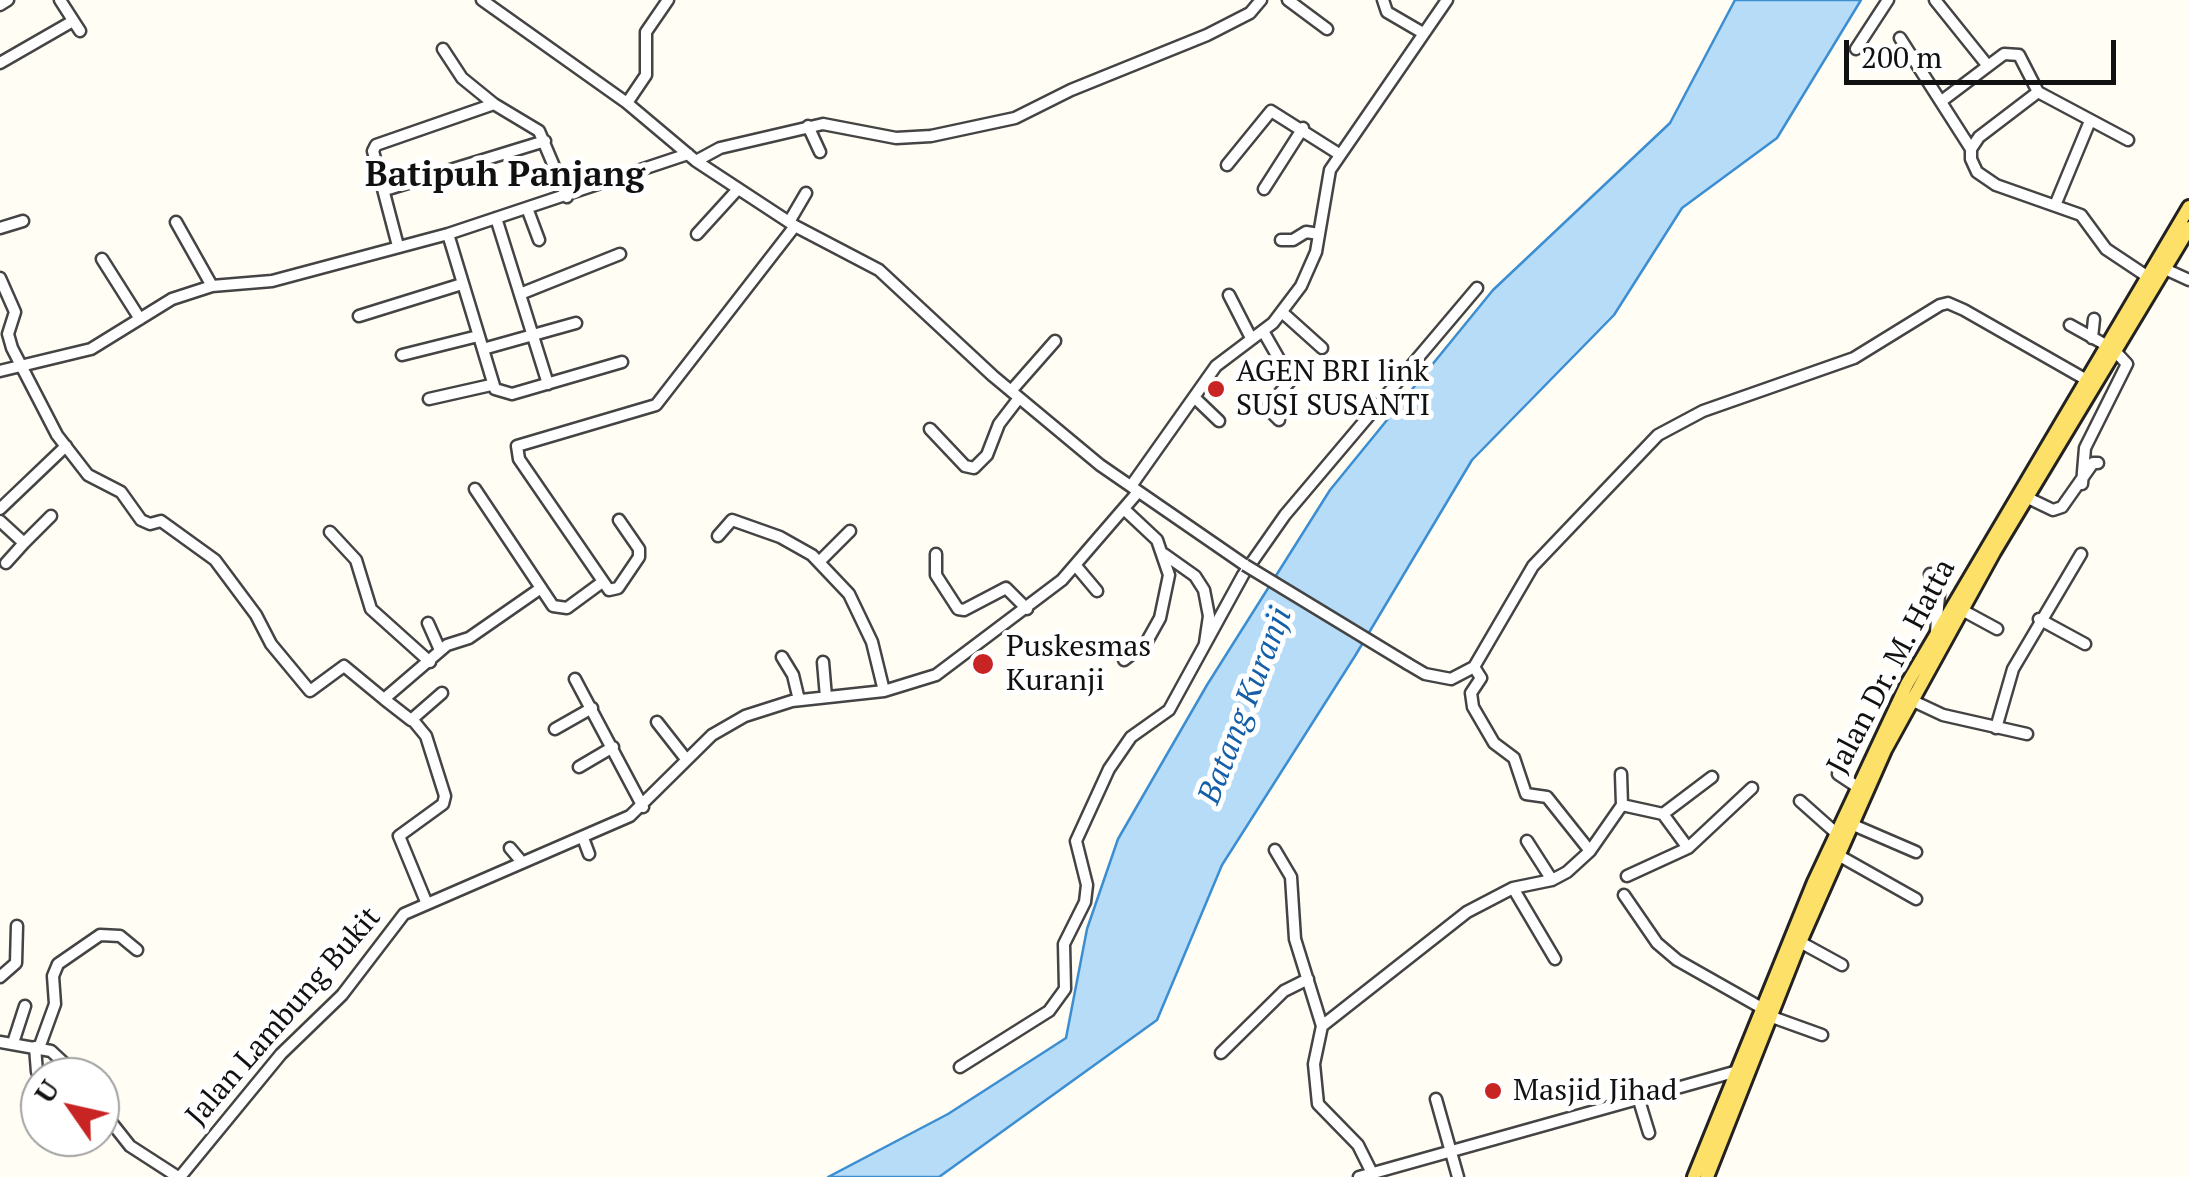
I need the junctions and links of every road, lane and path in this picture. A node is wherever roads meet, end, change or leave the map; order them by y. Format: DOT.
graph roads {
  1 [pos="8,0"];
  2 [pos="60,0"];
  3 [pos="482,0"];
  4 [pos="668,0"];
  5 [pos="1261,0"];
  6 [pos="1288,0"];
  7 [pos="1383,0"];
  8 [pos="1447,0"];
  9 [pos="1888,0"];
  10 [pos="1936,0"];
  11 [pos="0,5"];
  12 [pos="1327,28"];
  13 [pos="1424,33"];
  14 [pos="1900,38"];
  15 [pos="444,48"];
  16 [pos="1856,49"];
  17 [pos="0,62"];
  18 [pos="1988,66"];
  19 [pos="2038,92"];
  20 [pos="1943,100"];
  21 [pos="627,103"];
  22 [pos="494,104"];
  23 [pos="2090,121"];
  24 [pos="808,126"];
  25 [pos="1303,128"];
  26 [pos="2128,140"];
  27 [pos="545,141"];
  28 [pos="1971,149"];
  29 [pos="820,152"];
  30 [pos="1340,154"];
  31 [pos="692,158"];
  32 [pos="1228,165"];
  33 [pos="1264,188"];
  34 [pos="738,189"];
  35 [pos="384,190"];
  36 [pos="806,192"];
  37 [pos="567,197"];
  38 [pos="2056,203"];
  39 [pos="2189,207"];
  40 [pos="527,208"];
  41 [pos="496,218"];
  42 [pos="23,221"];
  43 [pos="176,222"];
  44 [pos="792,224"];
  45 [pos="0,228"];
  46 [pos="2189,228"];
  47 [pos="448,234"];
  48 [pos="697,234"];
  49 [pos="1319,234"];
  50 [pos="539,240"];
  51 [pos="1281,240"];
  52 [pos="398,246"];
  53 [pos="620,254"];
  54 [pos="102,259"];
  55 [pos="2165,268"];
  56 [pos="2148,276"];
  57 [pos="0,278"];
  58 [pos="2189,280"];
  59 [pos="462,284"];
  60 [pos="212,286"];
  61 [pos="1477,288"];
  62 [pos="520,294"];
  63 [pos="1229,295"];
  64 [pos="1283,313"];
  65 [pos="359,316"];
  66 [pos="140,319"];
  67 [pos="2094,319"];
  68 [pos="576,323"];
  69 [pos="2070,325"];
  70 [pos="1263,331"];
  71 [pos="534,334"];
  72 [pos="478,336"];
  73 [pos="1252,338"];
  74 [pos="2092,338"];
  75 [pos="1055,341"];
  76 [pos="1322,348"];
  77 [pos="2110,348"];
  78 [pos="483,349"];
  79 [pos="402,356"];
  80 [pos="622,362"];
  81 [pos="19,365"];
  82 [pos="0,371"];
  83 [pos="2085,380"];
  84 [pos="491,384"];
  85 [pos="548,384"];
  86 [pos="1015,394"];
  87 [pos="1195,398"];
  88 [pos="429,399"];
  89 [pos="1279,420"];
  90 [pos="1219,421"];
  91 [pos="930,429"];
  92 [pos="66,446"];
  93 [pos="2098,463"];
  94 [pos="2082,484"];
  95 [pos="475,489"];
  96 [pos="1134,489"];
  97 [pos="2028,498"];
  98 [pos="0,508"];
  99 [pos="1125,510"];
  100 [pos="51,516"];
  101 [pos="0,520"];
  102 [pos="619,520"];
  103 [pos="850,531"];
  104 [pos="330,532"];
  105 [pos="718,536"];
  106 [pos="24,543"];
  107 [pos="936,554"];
  108 [pos="1164,554"];
  109 [pos="2080,554"];
  110 [pos="819,562"];
  111 [pos="6,563"];
  112 [pos="1076,566"];
  113 [pos="1930,574"];
  114 [pos="601,583"];
  115 [pos="541,588"];
  116 [pos="1097,591"];
  117 [pos="1027,609"];
  118 [pos="1962,610"];
  119 [pos="2039,619"];
  120 [pos="428,623"];
  121 [pos="1997,629"];
  122 [pos="1936,633"];
  123 [pos="2085,644"];
  124 [pos="440,650"];
  125 [pos="1204,650"];
  126 [pos="782,657"];
  127 [pos="1124,660"];
  128 [pos="430,662"];
  129 [pos="822,662"];
  130 [pos="1474,666"];
  131 [pos="575,680"];
  132 [pos="884,691"];
  133 [pos="442,694"];
  134 [pos="826,697"];
  135 [pos="384,699"];
  136 [pos="799,700"];
  137 [pos="1911,700"];
  138 [pos="592,708"];
  139 [pos="412,719"];
  140 [pos="657,722"];
  141 [pos="1996,728"];
  142 [pos="554,729"];
  143 [pos="2027,734"];
  144 [pos="613,747"];
  145 [pos="686,759"];
  146 [pos="579,767"];
  147 [pos="1621,774"];
  148 [pos="1838,774"];
  149 [pos="1712,777"];
  150 [pos="1752,788"];
  151 [pos="1859,790"];
  152 [pos="1800,801"];
  153 [pos="1622,805"];
  154 [pos="643,807"];
  155 [pos="1663,814"];
  156 [pos="1851,824"];
  157 [pos="1836,833"];
  158 [pos="582,838"];
  159 [pos="1527,842"];
  160 [pos="510,848"];
  161 [pos="1688,848"];
  162 [pos="1274,850"];
  163 [pos="1590,851"];
  164 [pos="1916,852"];
  165 [pos="589,854"];
  166 [pos="1838,855"];
  167 [pos="520,861"];
  168 [pos="1627,876"];
  169 [pos="1552,880"];
  170 [pos="1513,888"];
  171 [pos="1624,895"];
  172 [pos="1916,899"];
  173 [pos="427,904"];
  174 [pos="17,926"];
  175 [pos="1800,942"];
  176 [pos="137,950"];
  177 [pos="1555,959"];
  178 [pos="1842,966"];
  179 [pos="0,977"];
  180 [pos="1308,980"];
  181 [pos="25,1006"];
  182 [pos="1766,1012"];
  183 [pos="1322,1026"];
  184 [pos="1822,1035"];
  185 [pos="4,1044"];
  186 [pos="37,1048"];
  187 [pos="1221,1053"];
  188 [pos="37,1057"];
  189 [pos="60,1057"];
  190 [pos="960,1067"];
  191 [pos="1734,1072"];
  192 [pos="1638,1097"];
  193 [pos="1436,1099"];
  194 [pos="120,1133"];
  195 [pos="1649,1134"];
  196 [pos="1450,1150"];
  197 [pos="1372,1173"];
  198 [pos="179,1177"];
  199 [pos="1359,1177"];
  200 [pos="1458,1177"];
  201 [pos="1698,1177"];
  1 -- 11 [label="street"];
  2 -- 17 [label="street"];
  3 -- 21 [label="street"];
  4 -- 21 [label="street"];
  5 -- 24 [label="street"];
  6 -- 12 [label="street"];
  7 -- 13 [label="street"];
  8 -- 13 [label="street, Jalan Lambung Bukit"];
  9 -- 16 [label="street"];
  10 -- 18 [label="street"];
  13 -- 30 [label="street, Jalan Lambung Bukit"];
  14 -- 20 [label="street"];
  15 -- 22 [label="street"];
  18 -- 19 [label="street"];
  18 -- 20 [label="street"];
  19 -- 23 [label="street"];
  19 -- 28 [label="street"];
  20 -- 28 [label="street"];
  21 -- 31 [label="street"];
  22 -- 27 [label="street"];
  22 -- 35 [label="street"];
  23 -- 26 [label="street"];
  23 -- 38 [label="street"];
  24 -- 29 [label="street"];
  24 -- 31 [label="street"];
  25 -- 30 [label="street"];
  25 -- 32 [label="street"];
  25 -- 33 [label="street"];
  27 -- 35 [label="street"];
  27 -- 37 [label="street"];
  28 -- 38 [label="street"];
  30 -- 49 [label="street, Jalan Lambung Bukit"];
  31 -- 34 [label="street"];
  31 -- 37 [label="street"];
  34 -- 44 [label="street"];
  34 -- 48 [label="street"];
  35 -- 52 [label="street"];
  36 -- 44 [label="street"];
  37 -- 40 [label="street"];
  38 -- 56 [label="street"];
  39 -- 56 [label="main road, Jalan Dr. M. Hatta"];
  40 -- 41 [label="street"];
  40 -- 50 [label="street"];
  41 -- 47 [label="street"];
  41 -- 62 [label="street"];
  42 -- 45 [label="street"];
  43 -- 60 [label="street"];
  44 -- 86 [label="street"];
  44 -- 114 [label="street"];
  46 -- 55 [label="main road, Jalan Dr. M. Hatta"];
  47 -- 52 [label="street"];
  47 -- 59 [label="street"];
  49 -- 51 [label="street"];
  49 -- 64 [label="street, Jalan Lambung Bukit"];
  52 -- 60 [label="street"];
  53 -- 62 [label="street"];
  54 -- 66 [label="street"];
  55 -- 58 [label="street"];
  55 -- 77 [label="main road, Jalan Dr. M. Hatta"];
  56 -- 77 [label="main road, Jalan Dr. M. Hatta"];
  57 -- 81 [label="street"];
  59 -- 65 [label="street"];
  59 -- 72 [label="street"];
  60 -- 66 [label="street"];
  61 -- 125 [label="street"];
  62 -- 71 [label="street"];
  63 -- 73 [label="street"];
  64 -- 70 [label="street, Jalan Lambung Bukit"];
  64 -- 76 [label="street"];
  66 -- 81 [label="street"];
  67 -- 74 [label="street"];
  68 -- 71 [label="street"];
  69 -- 74 [label="street"];
  70 -- 73 [label="street, Jalan Lambung Bukit"];
  70 -- 89 [label="street"];
  71 -- 78 [label="street"];
  71 -- 85 [label="street"];
  72 -- 78 [label="street"];
  72 -- 79 [label="street"];
  73 -- 87 [label="street, Jalan Lambung Bukit"];
  74 -- 77 [label="street"];
  75 -- 86 [label="street"];
  77 -- 83 [label="main road, Jalan Dr. M. Hatta"];
  77 -- 94 [label="street"];
  77 -- 97 [label="main road, Jalan Dr. M. Hatta"];
  78 -- 84 [label="street"];
  80 -- 85 [label="street"];
  81 -- 82 [label="street"];
  81 -- 92 [label="street"];
  83 -- 122 [label="main road, Jalan Dr. M. Hatta"];
  83 -- 130 [label="street"];
  84 -- 85 [label="street"];
  84 -- 88 [label="street"];
  86 -- 91 [label="street"];
  86 -- 96 [label="street"];
  87 -- 90 [label="street"];
  87 -- 96 [label="street, Jalan Lambung Bukit"];
  92 -- 98 [label="street"];
  92 -- 135 [label="street"];
  93 -- 94 [label="street"];
  94 -- 97 [label="street"];
  95 -- 115 [label="street"];
  96 -- 99 [label="street, Jalan Lambung Bukit"];
  96 -- 130 [label="street, bridge"];
  97 -- 118 [label="main road, Jalan Dr. M. Hatta"];
  99 -- 108 [label="street"];
  99 -- 112 [label="street, Jalan Lambung Bukit"];
  100 -- 106 [label="street"];
  101 -- 106 [label="street"];
  102 -- 114 [label="street"];
  103 -- 110 [label="street"];
  104 -- 128 [label="street"];
  105 -- 110 [label="street"];
  106 -- 111 [label="street"];
  107 -- 117 [label="street"];
  108 -- 125 [label="street"];
  108 -- 127 [label="street"];
  109 -- 119 [label="street"];
  110 -- 132 [label="street"];
  112 -- 116 [label="street"];
  112 -- 117 [label="street, Jalan Lambung Bukit"];
  113 -- 122 [label="street"];
  114 -- 115 [label="street"];
  115 -- 124 [label="street"];
  117 -- 132 [label="street, Jalan Lambung Bukit"];
  118 -- 121 [label="street"];
  118 -- 137 [label="main road, Jalan Dr. M. Hatta"];
  119 -- 123 [label="street"];
  119 -- 141 [label="street"];
  120 -- 124 [label="street"];
  122 -- 151 [label="main road, Jalan Dr. M. Hatta"];
  124 -- 128 [label="street"];
  125 -- 190 [label="street"];
  126 -- 136 [label="street"];
  128 -- 135 [label="street"];
  129 -- 134 [label="street"];
  130 -- 163 [label="street"];
  131 -- 138 [label="street"];
  132 -- 134 [label="street, Jalan Lambung Bukit"];
  133 -- 139 [label="street"];
  134 -- 136 [label="street, Jalan Lambung Bukit"];
  135 -- 139 [label="street"];
  136 -- 145 [label="street, Jalan Lambung Bukit"];
  137 -- 141 [label="street"];
  137 -- 151 [label="main road, Jalan Dr. M. Hatta"];
  138 -- 142 [label="street"];
  138 -- 144 [label="street"];
  139 -- 173 [label="street"];
  140 -- 145 [label="street"];
  141 -- 143 [label="street"];
  144 -- 146 [label="street"];
  144 -- 154 [label="street"];
  145 -- 154 [label="street, Jalan Lambung Bukit"];
  147 -- 153 [label="street"];
  148 -- 151 [label="street"];
  149 -- 155 [label="street"];
  150 -- 161 [label="street"];
  151 -- 156 [label="main road, Jalan Dr. M. Hatta"];
  151 -- 157 [label="main road, Jalan Dr. M. Hatta"];
  152 -- 157 [label="street"];
  153 -- 155 [label="street"];
  153 -- 163 [label="street"];
  154 -- 158 [label="street, Jalan Lambung Bukit"];
  155 -- 161 [label="street"];
  156 -- 164 [label="street"];
  156 -- 166 [label="main road, Jalan Dr. M. Hatta"];
  157 -- 182 [label="main road, Jalan Dr. M. Hatta"];
  158 -- 165 [label="street"];
  158 -- 167 [label="street, Jalan Lambung Bukit"];
  159 -- 169 [label="street"];
  160 -- 167 [label="street"];
  161 -- 168 [label="street"];
  162 -- 180 [label="street"];
  163 -- 169 [label="street"];
  166 -- 172 [label="street"];
  166 -- 175 [label="main road, Jalan Dr. M. Hatta"];
  167 -- 173 [label="street, Jalan Lambung Bukit"];
  169 -- 170 [label="street"];
  170 -- 177 [label="street"];
  170 -- 183 [label="street"];
  171 -- 182 [label="street"];
  173 -- 198 [label="street, Jalan Lambung Bukit"];
  174 -- 179 [label="street"];
  175 -- 178 [label="street"];
  175 -- 182 [label="main road, Jalan Dr. M. Hatta"];
  176 -- 186 [label="street"];
  180 -- 183 [label="street"];
  180 -- 187 [label="street"];
  181 -- 185 [label="street"];
  182 -- 184 [label="street"];
  182 -- 191 [label="main road, Jalan Dr. M. Hatta"];
  182 -- 201 [label="main road, Jalan Dr. M. Hatta"];
  183 -- 197 [label="street"];
  185 -- 186 [label="street"];
  186 -- 188 [label="street"];
  186 -- 189 [label="street"];
  191 -- 192 [label="street"];
  191 -- 201 [label="main road, Jalan Dr. M. Hatta"];
  192 -- 195 [label="street"];
  192 -- 196 [label="street"];
  193 -- 196 [label="street"];
  194 -- 198 [label="street"];
  196 -- 197 [label="street"];
  196 -- 200 [label="street"];
  197 -- 199 [label="street"];
}
